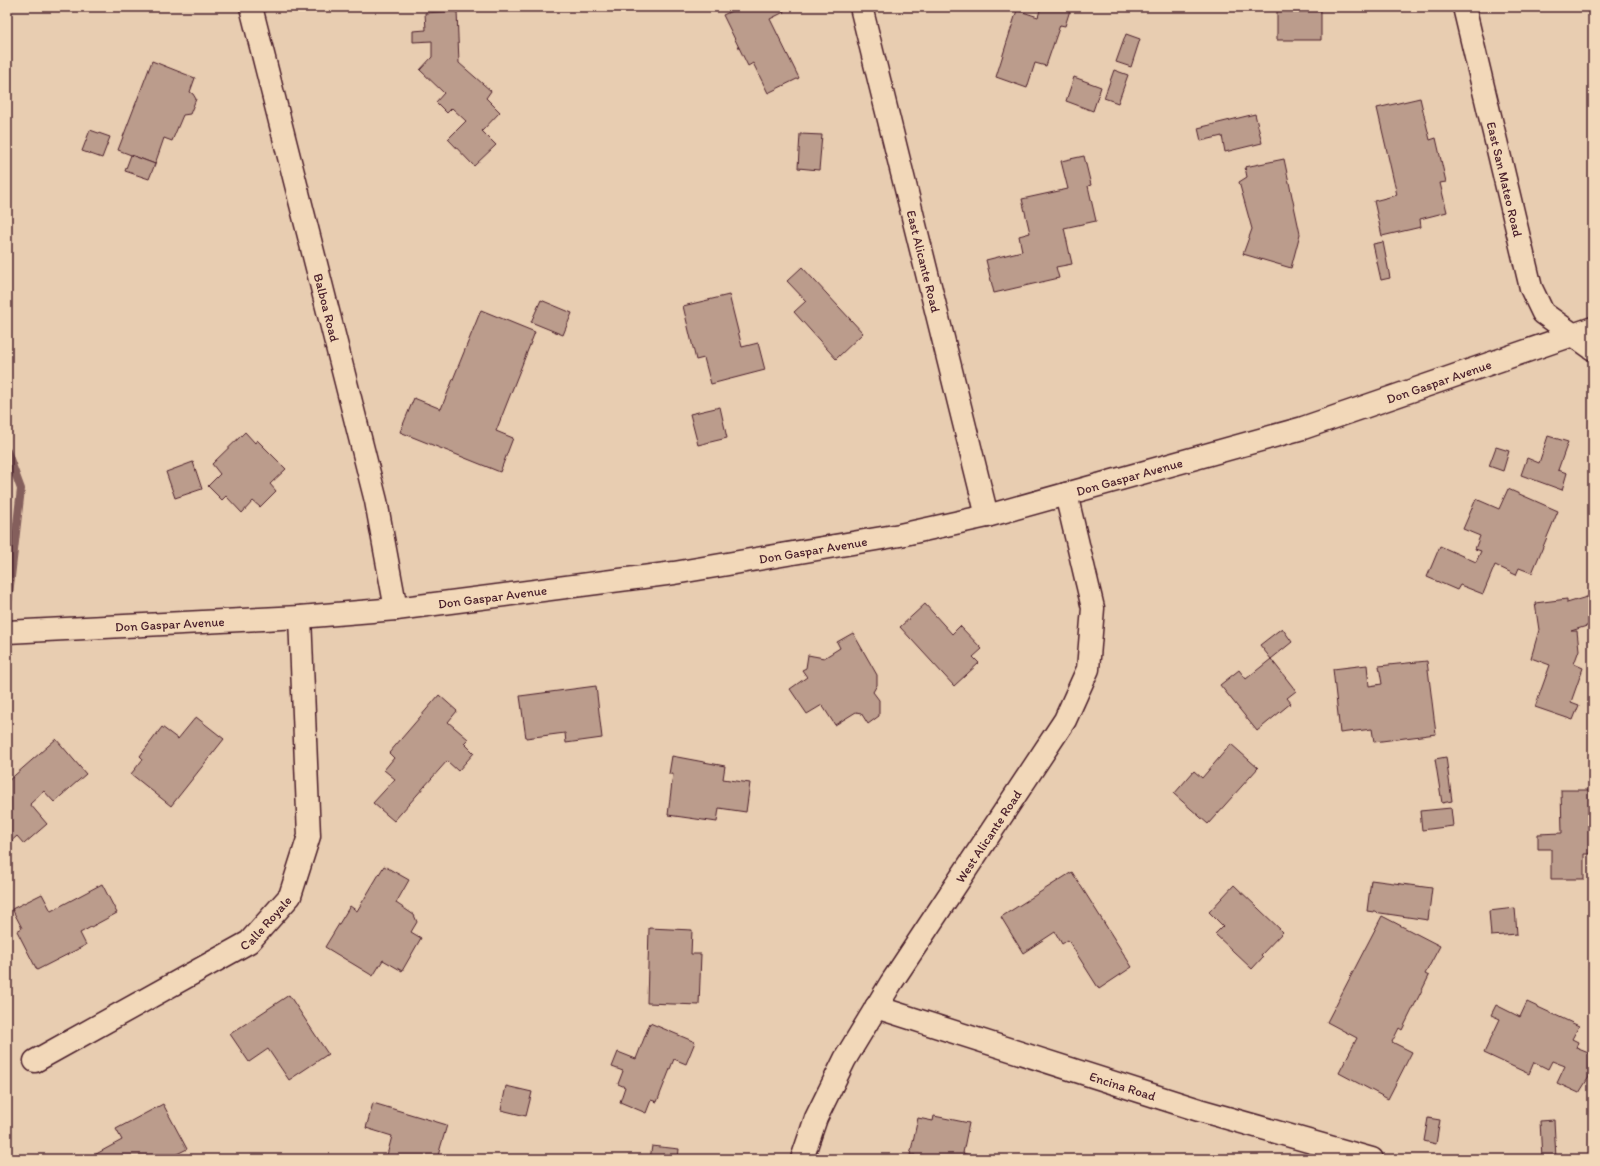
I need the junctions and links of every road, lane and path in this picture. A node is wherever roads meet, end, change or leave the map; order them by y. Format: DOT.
graph roads {
  1 [pos="251,7"];
  2 [pos="861,7"];
  3 [pos="1464,7"];
  4 [pos="1584,331"];
  5 [pos="1593,349"];
  6 [pos="1066,494"];
  7 [pos="987,516"];
  8 [pos="396,609"];
  9 [pos="300,617"];
  10 [pos="7,632"];
  11 [pos="876,1006"];
  12 [pos="35,1061"];
  13 [pos="802,1159"];
  14 [pos="1372,1159"];
  1 -- 8 [label="street, Balboa Road"];
  2 -- 7 [label="street, East Alicante Road"];
  3 -- 4 [label="street, East San Mateo Road"];
  4 -- 5 [label="street, East San Mateo Road"];
  4 -- 6 [label="street, Don Gaspar Avenue"];
  6 -- 7 [label="street, Don Gaspar Avenue"];
  6 -- 11 [label="street, West Alicante Road"];
  7 -- 8 [label="street, Don Gaspar Avenue"];
  8 -- 9 [label="street, Don Gaspar Avenue"];
  9 -- 10 [label="street, Don Gaspar Avenue"];
  9 -- 12 [label="street, Calle Royale"];
  11 -- 13 [label="street, West Alicante Road"];
  11 -- 14 [label="street, Encina Road"];
}
